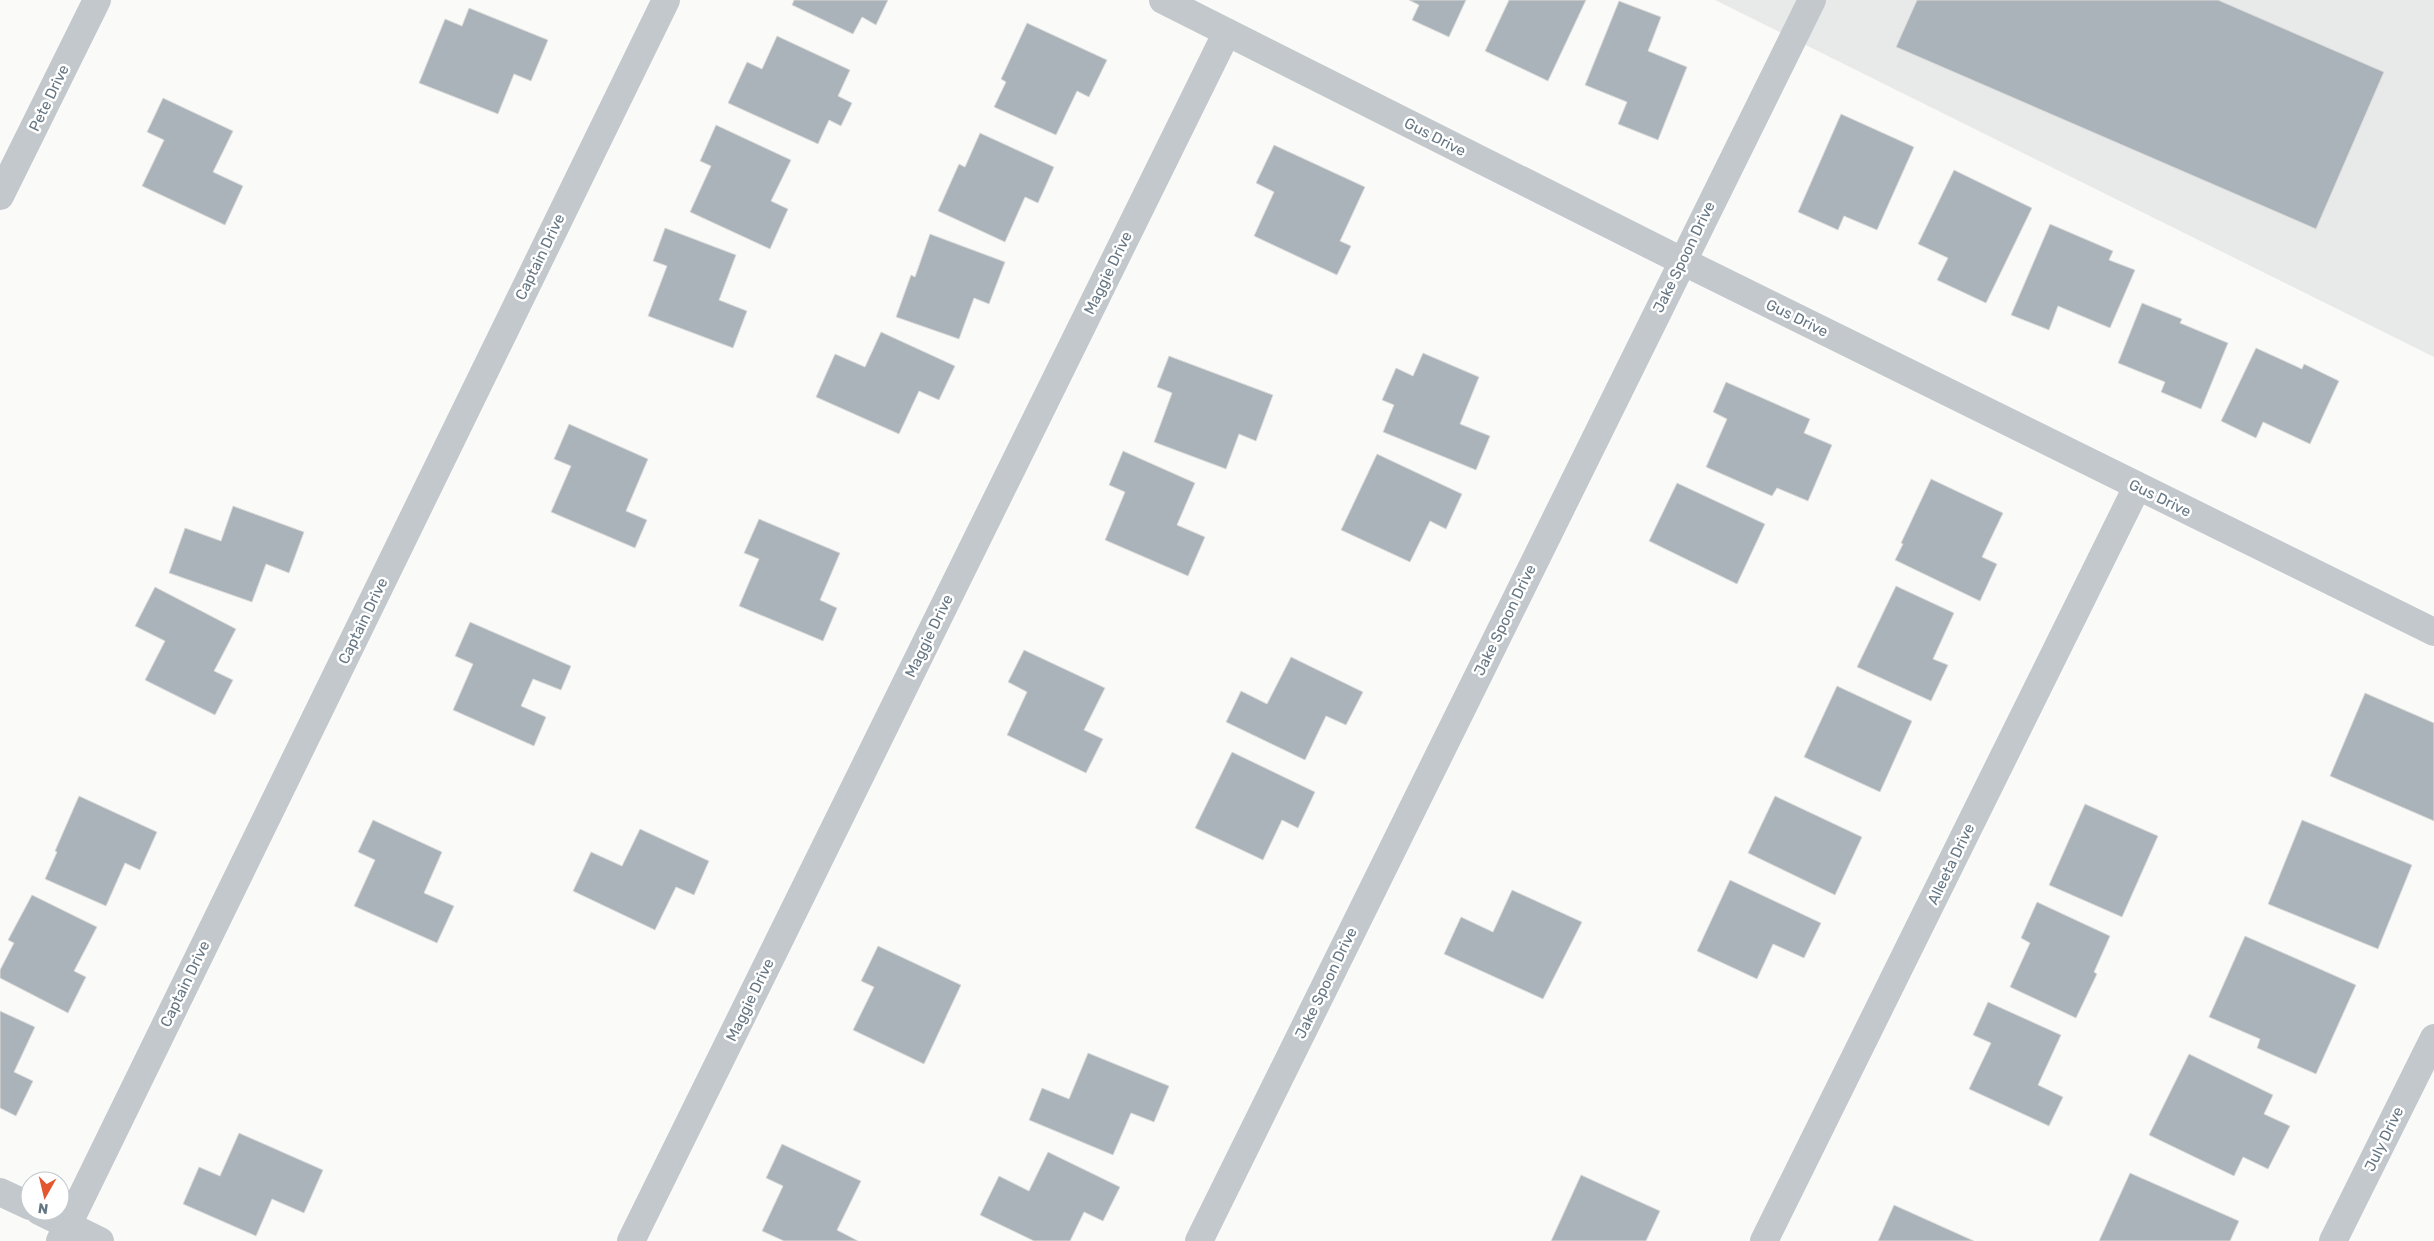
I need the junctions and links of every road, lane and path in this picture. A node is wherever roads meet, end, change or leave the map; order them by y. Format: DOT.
graph roads {
  1 [pos="97,0"];
  2 [pos="666,0"];
  3 [pos="1163,0"];
  4 [pos="1812,0"];
  5 [pos="1227,32"];
  6 [pos="0,196"];
  7 [pos="1682,261"];
  8 [pos="2137,487"];
  9 [pos="2434,632"];
  10 [pos="2434,1038"];
  11 [pos="0,1192"];
  12 [pos="20,1201"];
  13 [pos="50,1221"];
  14 [pos="64,1233"];
  15 [pos="100,1241"];
  16 [pos="631,1241"];
  17 [pos="1199,1241"];
  18 [pos="1764,1241"];
  19 [pos="2333,1241"];
  1 -- 6 [label="street, Pete Drive"];
  2 -- 14 [label="street, Captain Drive"];
  3 -- 5 [label="street, Gus Drive"];
  4 -- 7 [label="street, Jake Spoon Drive"];
  5 -- 7 [label="street, Gus Drive"];
  5 -- 16 [label="street, Maggie Drive"];
  7 -- 8 [label="street, Gus Drive"];
  7 -- 17 [label="street, Jake Spoon Drive"];
  8 -- 9 [label="street, Gus Drive"];
  8 -- 18 [label="street, Alleeta Drive"];
  10 -- 19 [label="street, July Drive"];
  11 -- 12 [label="street"];
  13 -- 14 [label="street"];
  14 -- 15 [label="street"];
}
